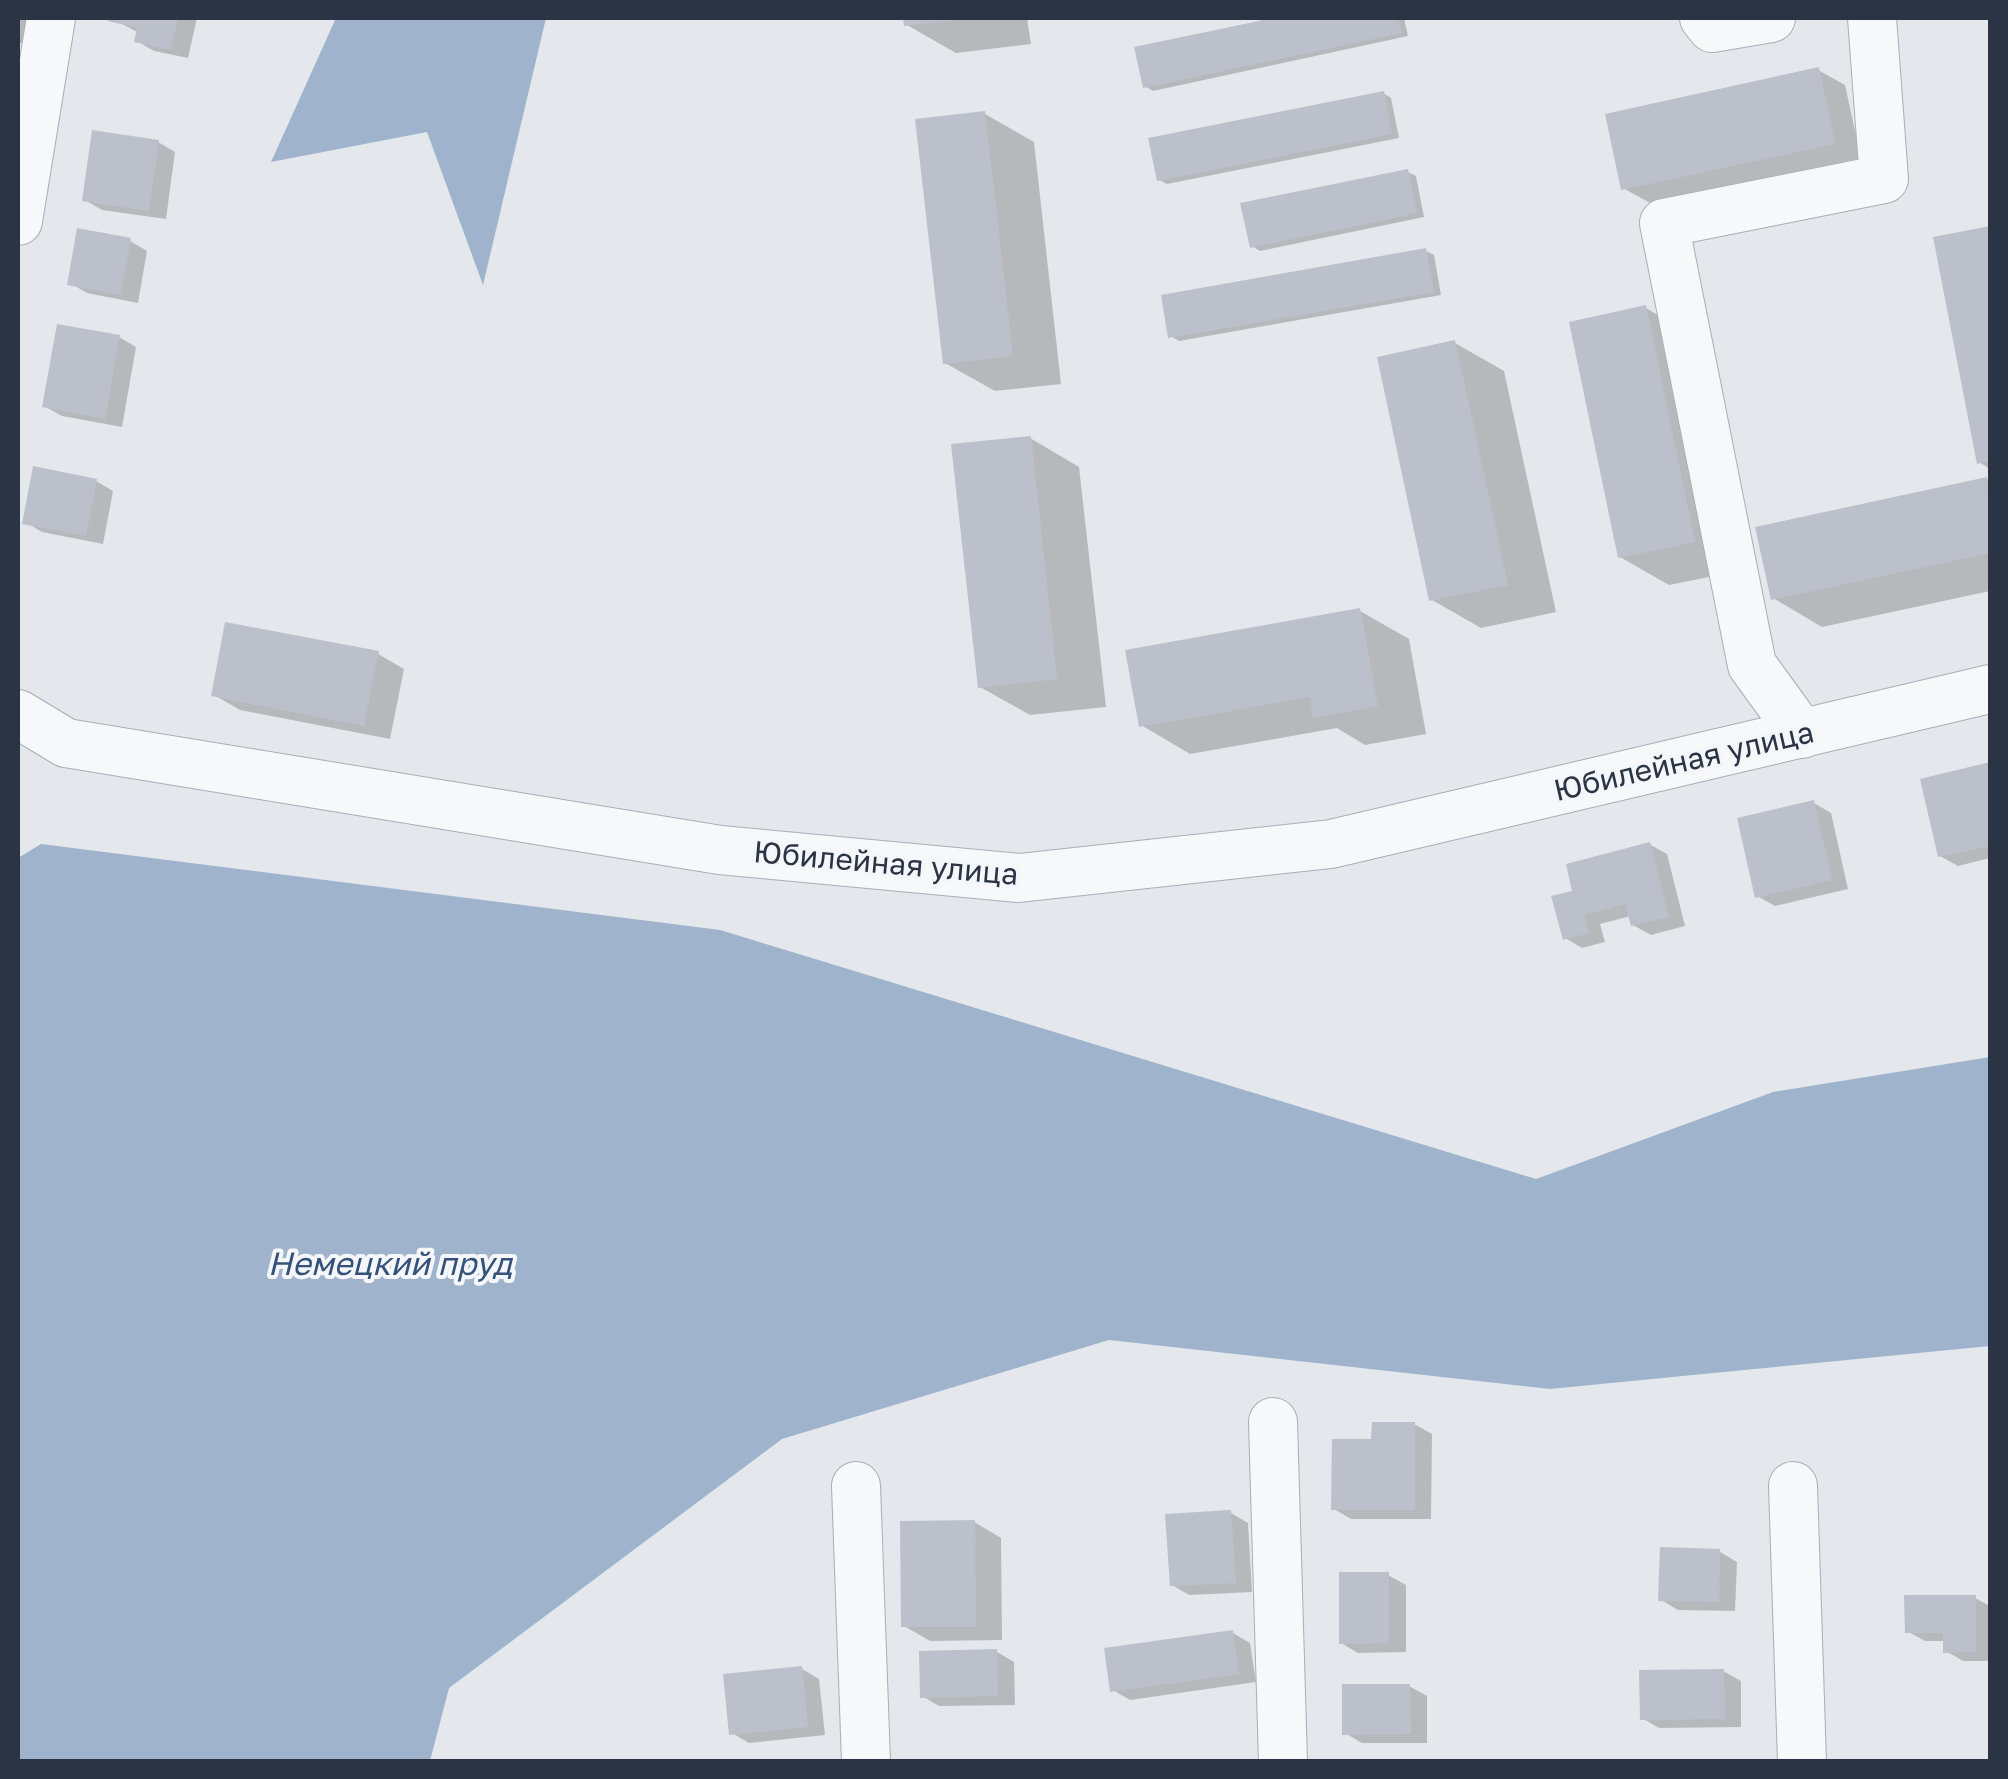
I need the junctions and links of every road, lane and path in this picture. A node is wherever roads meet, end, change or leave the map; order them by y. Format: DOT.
graph roads {
  1 [pos="51,18"];
  2 [pos="1771,18"];
  3 [pos="1872,18"];
  4 [pos="1708,23"];
  5 [pos="18,220"];
  6 [pos="1990,689"];
  7 [pos="18,714"];
  8 [pos="1802,734"];
  9 [pos="1274,1422"];
  10 [pos="856,1486"];
  11 [pos="1792,1486"];
  12 [pos="866,1762"];
  13 [pos="1283,1762"];
  14 [pos="1802,1762"];
  1 -- 5 [label="street"];
  2 -- 4 [label="street"];
  3 -- 8 [label="street"];
  6 -- 8 [label="street, Юбилейная улица"];
  7 -- 8 [label="street, Юбилейная улица"];
  9 -- 13 [label="street"];
  10 -- 12 [label="street"];
  11 -- 14 [label="street"];
}
